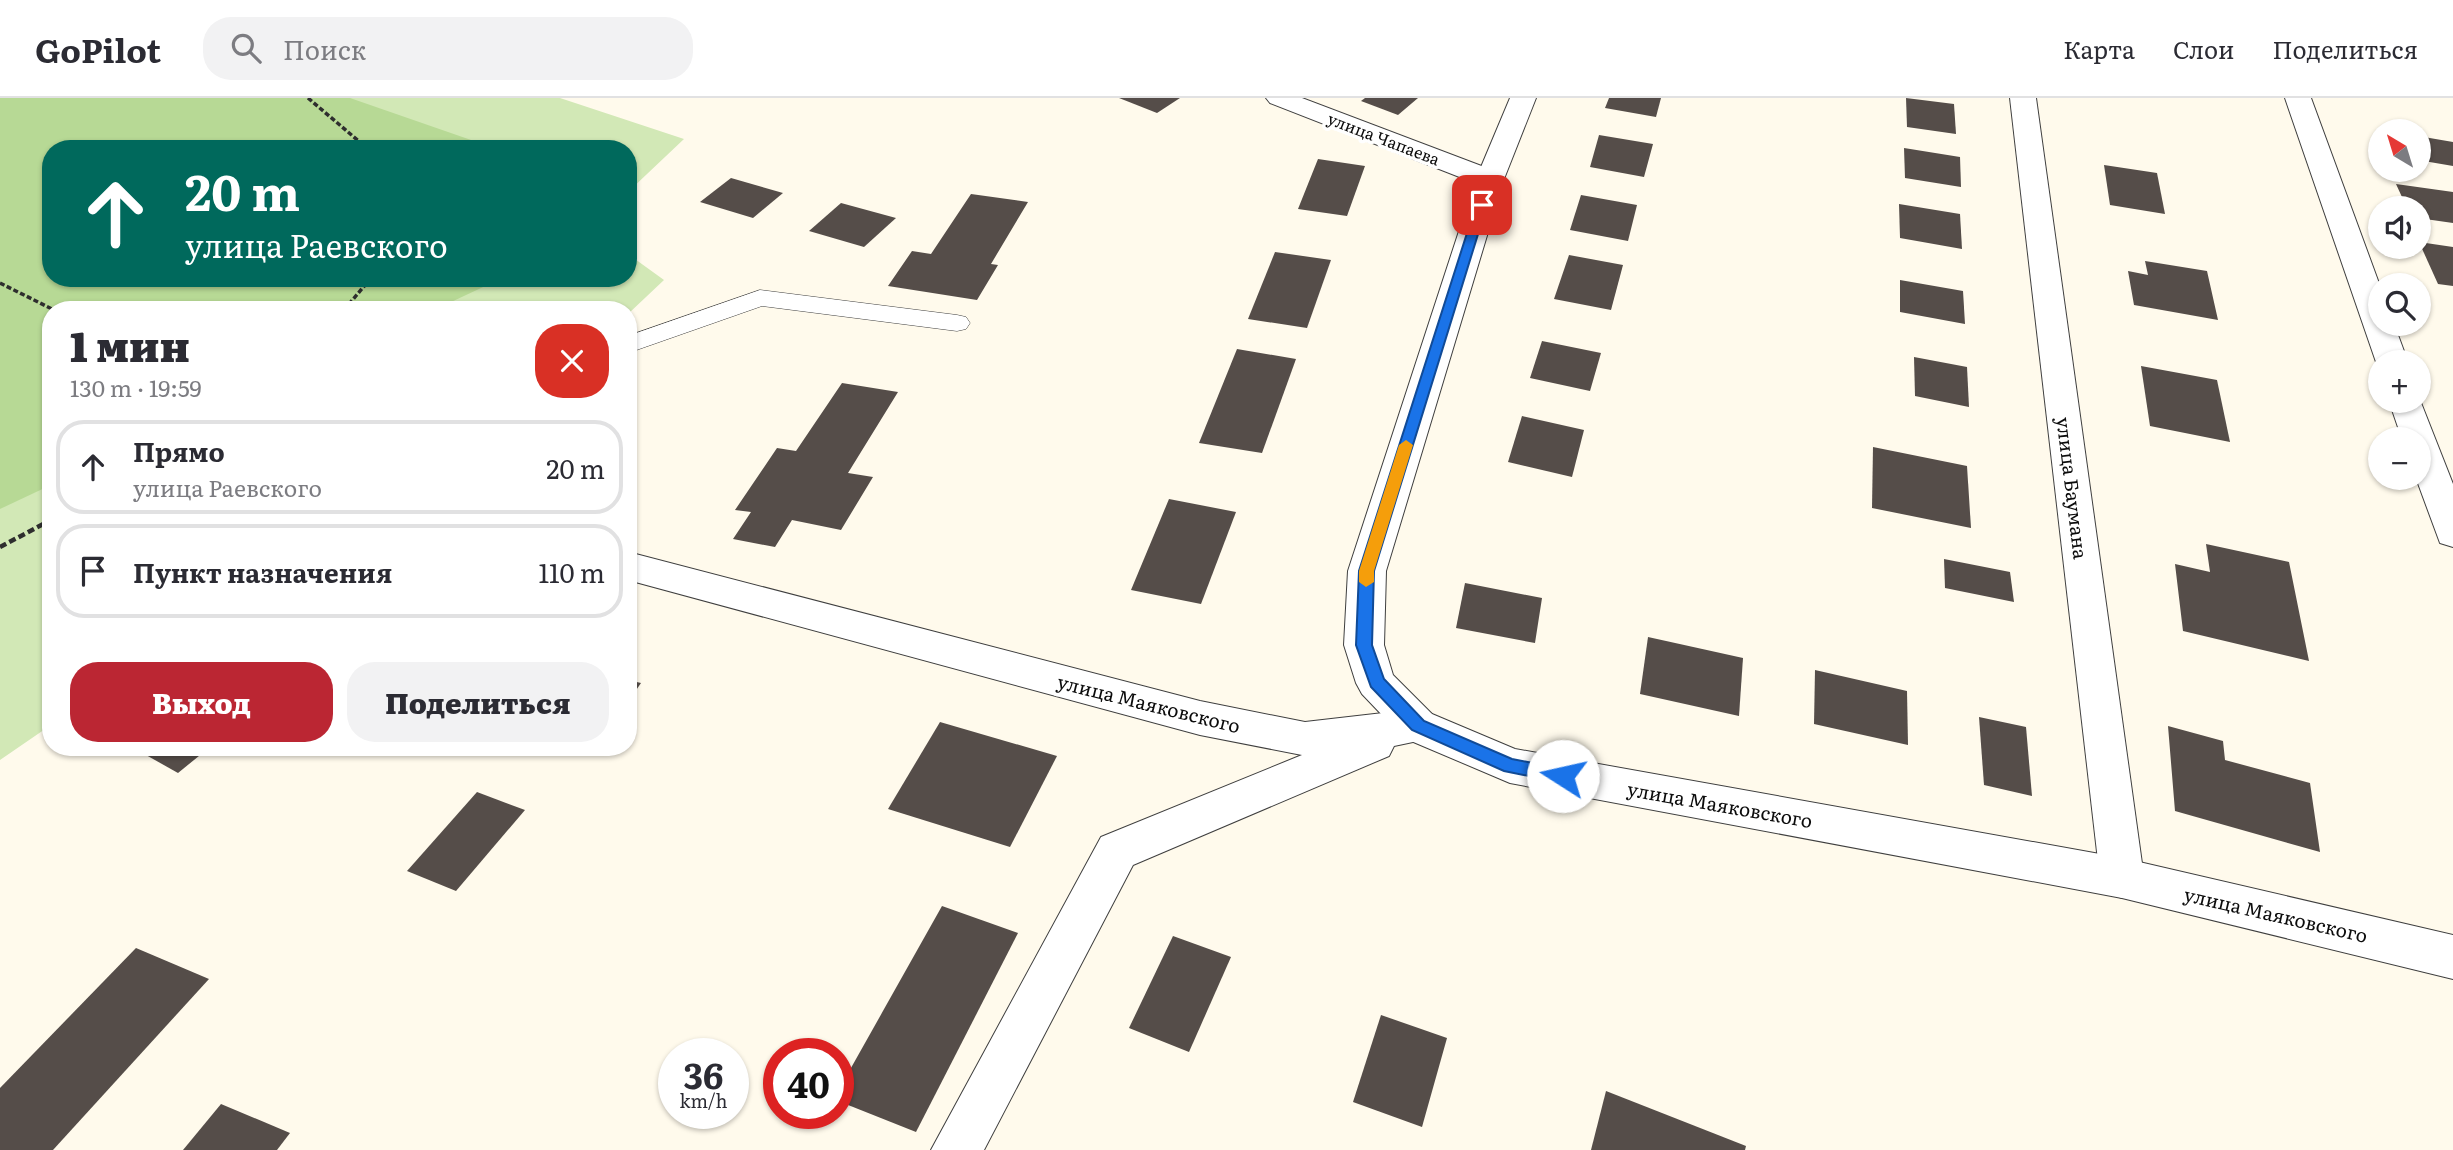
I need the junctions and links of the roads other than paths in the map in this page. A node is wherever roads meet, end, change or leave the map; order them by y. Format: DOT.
graph roads {
  1 [pos="1279,98"];
  2 [pos="1524,98"];
  3 [pos="2023,98"];
  4 [pos="2298,98"];
  5 [pos="1490,178"];
  6 [pos="957,323"];
  7 [pos="637,342"];
  8 [pos="2388,350"];
  9 [pos="2410,413"];
  10 [pos="2452,527"];
  11 [pos="637,568"];
  12 [pos="1418,726"];
  13 [pos="2122,878"];
  14 [pos="2453,957"];
  15 [pos="957,1150"];
  1 -- 5 [label="street, улица Чапаева"];
  2 -- 5 [label="street"];
  3 -- 13 [label="street, улица Баумана"];
  4 -- 8 [label="street"];
  5 -- 12 [label="street"];
  6 -- 7 [label="lane"];
  9 -- 10 [label="street"];
  11 -- 12 [label="street, улица Маяковского"];
  12 -- 13 [label="street, улица Маяковского"];
  12 -- 15 [label="street"];
  13 -- 14 [label="street, улица Маяковского"];
}
